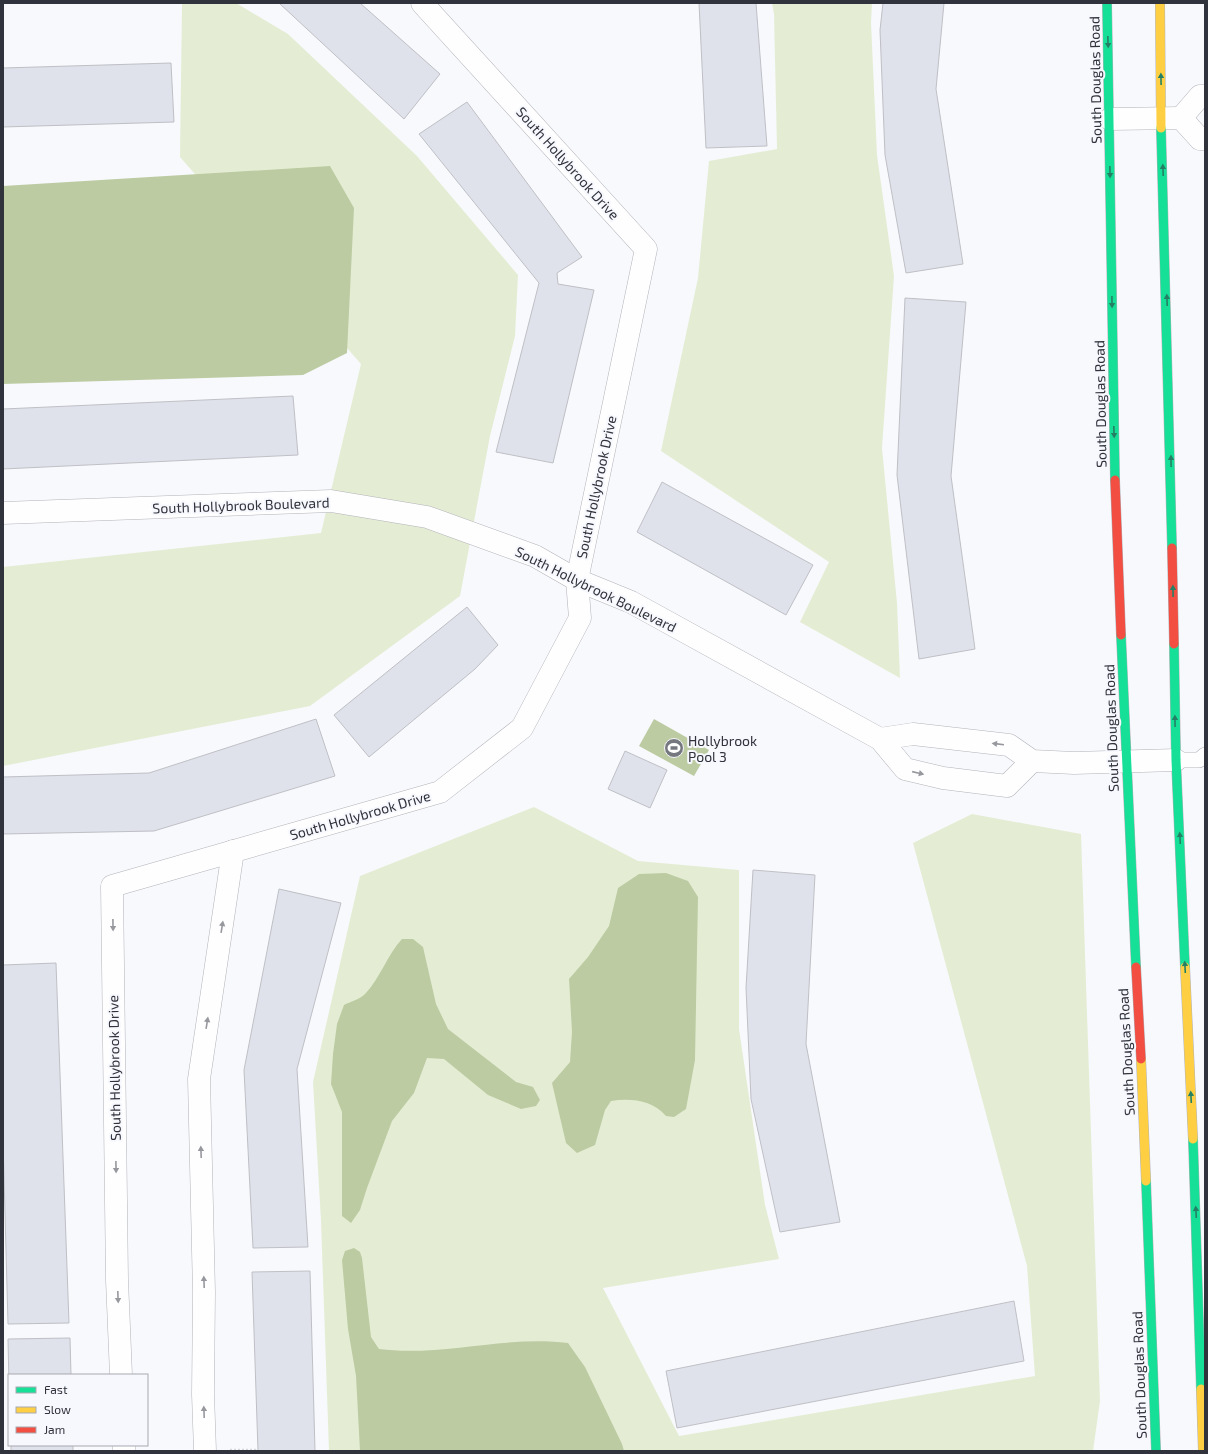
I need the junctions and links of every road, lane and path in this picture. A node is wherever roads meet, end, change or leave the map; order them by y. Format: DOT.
graph roads {
  1 [pos="422,3"];
  2 [pos="1107,3"];
  3 [pos="1160,3"];
  4 [pos="1205,96"];
  5 [pos="1171,118"];
  6 [pos="1110,119"];
  7 [pos="1205,139"];
  8 [pos="3,513"];
  9 [pos="577,580"];
  10 [pos="880,739"];
  11 [pos="1176,760"];
  12 [pos="1203,760"];
  13 [pos="1032,761"];
  14 [pos="1126,762"];
  15 [pos="233,852"];
  16 [pos="121,1374"];
  17 [pos="205,1451"];
  18 [pos="1156,1451"];
  19 [pos="1202,1451"];
  1 -- 9 [label="street, South Hollybrook Drive"];
  2 -- 6 [label="main road, South Douglas Road, one-way"];
  5 -- 3 [label="main road, one-way"];
  4 -- 5 [label="street"];
  5 -- 6 [label="street"];
  5 -- 7 [label="street"];
  11 -- 5 [label="main road, one-way"];
  6 -- 14 [label="main road, South Douglas Road, one-way"];
  8 -- 9 [label="street, South Hollybrook Boulevard"];
  9 -- 10 [label="street, South Hollybrook Boulevard"];
  9 -- 15 [label="street, South Hollybrook Drive"];
  13 -- 10 [label="street, one-way"];
  10 -- 13 [label="street, South Hollybrook Boulevard, one-way"];
  11 -- 12 [label="lane"];
  11 -- 14 [label="street"];
  19 -- 11 [label="main road, one-way"];
  13 -- 14 [label="street"];
  14 -- 18 [label="main road, South Douglas Road"];
  15 -- 16 [label="street, South Hollybrook Drive, one-way"];
  17 -- 15 [label="street, one-way"];
}
